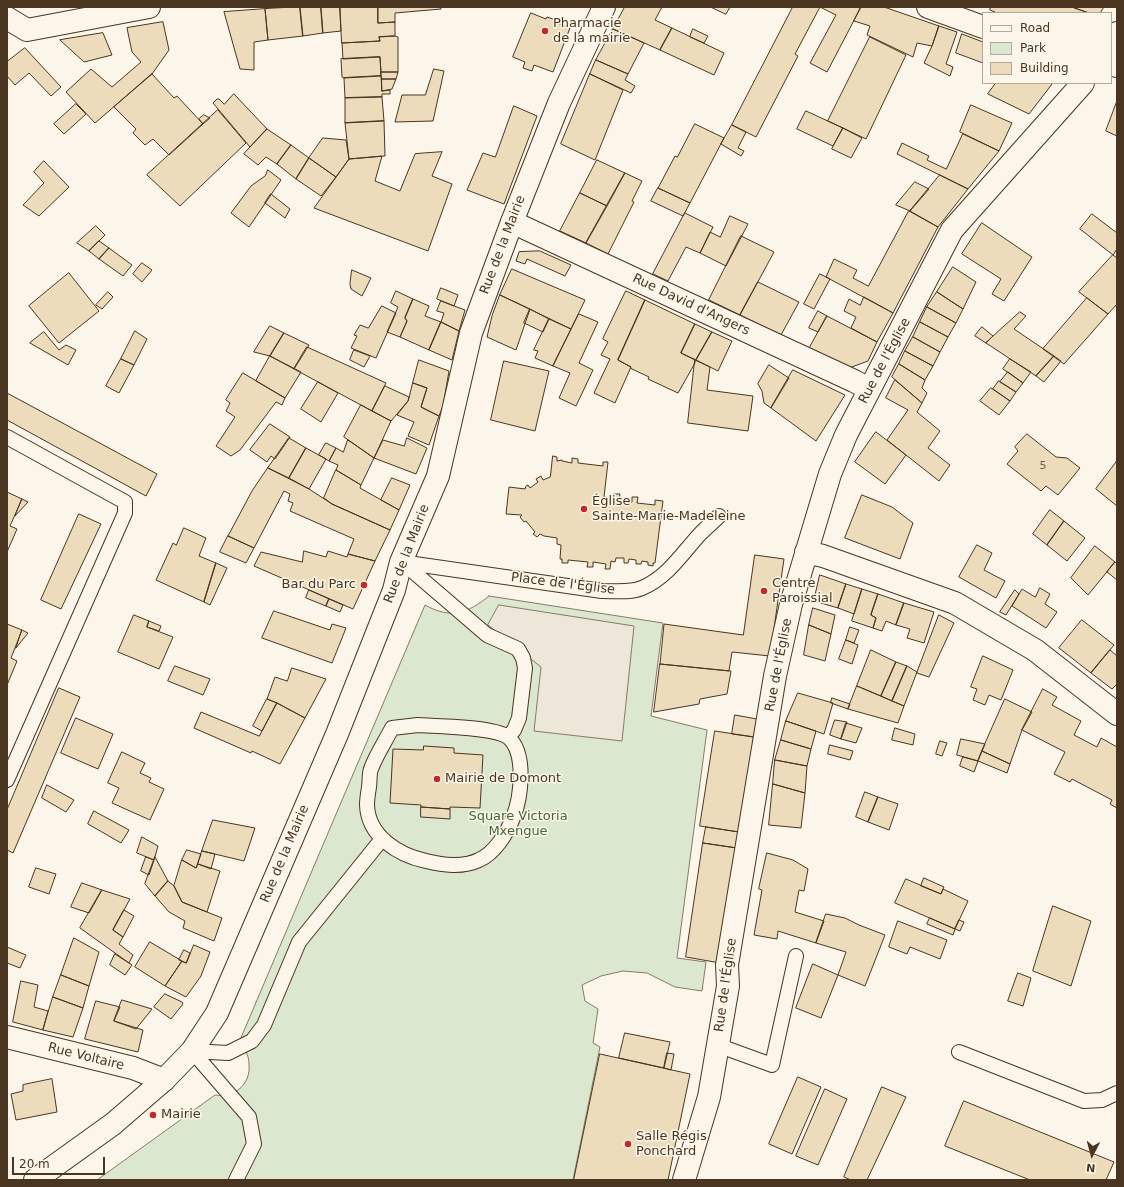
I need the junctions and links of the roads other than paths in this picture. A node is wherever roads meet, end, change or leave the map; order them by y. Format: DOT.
graph roads {
  1 [pos="149,7"];
  2 [pos="604,7"];
  3 [pos="928,7"];
  4 [pos="9,23"];
  5 [pos="982,27"];
  6 [pos="1117,33"];
  7 [pos="1112,43"];
  8 [pos="1082,84"];
  9 [pos="512,222"];
  10 [pos="869,389"];
  11 [pos="7,436"];
  12 [pos="719,516"];
  13 [pos="806,552"];
  14 [pos="401,562"];
  15 [pos="1117,714"];
  16 [pos="508,737"];
  17 [pos="7,780"];
  18 [pos="382,839"];
  19 [pos="796,956"];
  20 [pos="7,1037"];
  21 [pos="717,1045"];
  22 [pos="192,1051"];
  23 [pos="959,1052"];
  24 [pos="164,1080"];
  25 [pos="1117,1093"];
  26 [pos="35,1180"];
  27 [pos="236,1180"];
  28 [pos="684,1180"];
  1 -- 4 [label="street"];
  2 -- 9 [label="street, Rue de la Mairie"];
  3 -- 5 [label="street"];
  6 -- 7 [label="street"];
  8 -- 10 [label="street, Rue de l'Église"];
  9 -- 10 [label="street, Rue David d'Angers"];
  9 -- 14 [label="street, Rue de la Mairie"];
  10 -- 13 [label="street, Rue de l'Église"];
  11 -- 17 [label="lane"];
  12 -- 14 [label="lane, Place de l'Église"];
  13 -- 15 [label="street"];
  13 -- 21 [label="street, Rue de l'Église"];
  14 -- 16 [label="lane"];
  14 -- 22 [label="street, Rue de la Mairie"];
  16 -- 18 [label="lane"];
  16 -- 18 [label="lane"];
  18 -- 22 [label="lane"];
  19 -- 21 [label="lane"];
  20 -- 24 [label="street, Rue Voltaire"];
  21 -- 28 [label="street, Rue de l'Église"];
  22 -- 24 [label="street, Rue de la Mairie"];
  22 -- 27 [label="lane"];
  23 -- 25 [label="lane"];
  24 -- 26 [label="street, Rue de la Mairie"];
}
